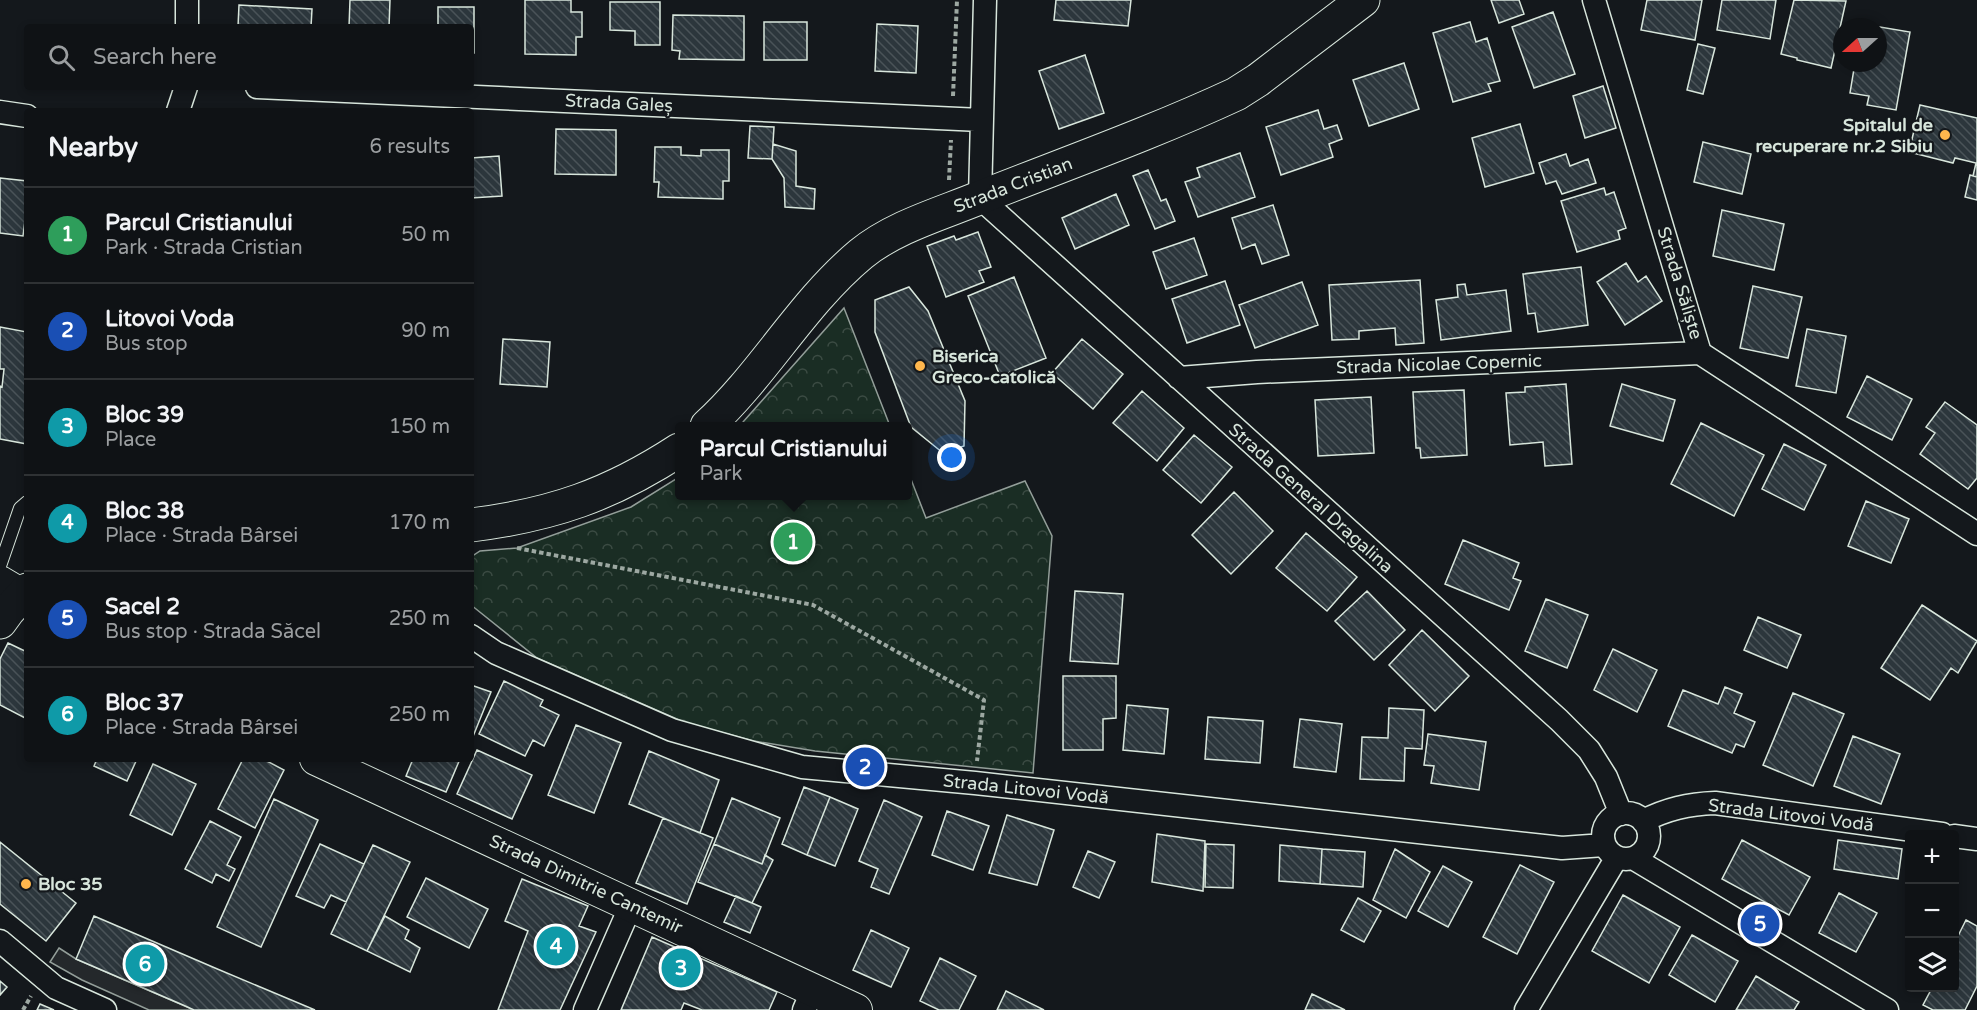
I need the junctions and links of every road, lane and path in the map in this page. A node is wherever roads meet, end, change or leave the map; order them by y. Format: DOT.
graph roads {
  1 [pos="187,0"];
  2 [pos="985,0"];
  3 [pos="1363,0"];
  4 [pos="1594,0"];
  5 [pos="187,24"];
  6 [pos="185,90"];
  7 [pos="323,90"];
  8 [pos="179,108"];
  9 [pos="0,112"];
  10 [pos="24,116"];
  11 [pos="981,120"];
  12 [pos="980,198"];
  13 [pos="1700,353"];
  14 [pos="1179,378"];
  15 [pos="711,422"];
  16 [pos="675,453"];
  17 [pos="24,505"];
  18 [pos="474,524"];
  19 [pos="1977,534"];
  20 [pos="517,548"];
  21 [pos="0,566"];
  22 [pos="19,591"];
  23 [pos="0,622"];
  24 [pos="474,638"];
  25 [pos="322,762"];
  26 [pos="975,783"];
  27 [pos="1621,814"];
  28 [pos="1643,821"];
  29 [pos="1913,830"];
  30 [pos="1959,837"];
  31 [pos="1977,839"];
  32 [pos="1618,854"];
  33 [pos="631,905"];
  34 [pos="0,941"];
  35 [pos="808,1000"];
  36 [pos="105,1010"];
  37 [pos="585,1010"];
  38 [pos="856,1010"];
  39 [pos="1526,1010"];
  40 [pos="1887,1010"];
  1 -- 5 [label="street"];
  2 -- 11 [label="street"];
  3 -- 12 [label="main road, Strada Cristian"];
  4 -- 13 [label="street, Strada Săliște"];
  6 -- 8 [label="street"];
  7 -- 11 [label="street, Strada Galeș"];
  9 -- 10 [label="street"];
  11 -- 12 [label="street"];
  12 -- 14 [label="street, Strada General Dragalina"];
  12 -- 15 [label="main road, Strada Cristian"];
  13 -- 14 [label="street, Strada Nicolae Copernic"];
  13 -- 19 [label="street, Strada Săliște"];
  14 -- 27 [label="street, Strada General Dragalina"];
  16 -- 18 [label="main road"];
  17 -- 21 [label="lane"];
  20 -- 26 [label="path"];
  22 -- 23 [label="main road"];
  24 -- 26 [label="street, Strada Litovoi Vodă"];
  25 -- 33 [label="street, Strada Dimitrie Cantemir"];
  26 -- 32 [label="street, Strada Litovoi Vodă"];
  27 -- 28 [label="street"];
  27 -- 32 [label="street"];
  28 -- 29 [label="street, Strada Litovoi Vodă"];
  28 -- 32 [label="street"];
  30 -- 31 [label="street"];
  32 -- 39 [label="street"];
  32 -- 40 [label="street"];
  33 -- 35 [label="street, Strada Dimitrie Cantemir"];
  33 -- 37 [label="street"];
  34 -- 36 [label="street"];
  35 -- 38 [label="street, Strada Dimitrie Cantemir"];
}
